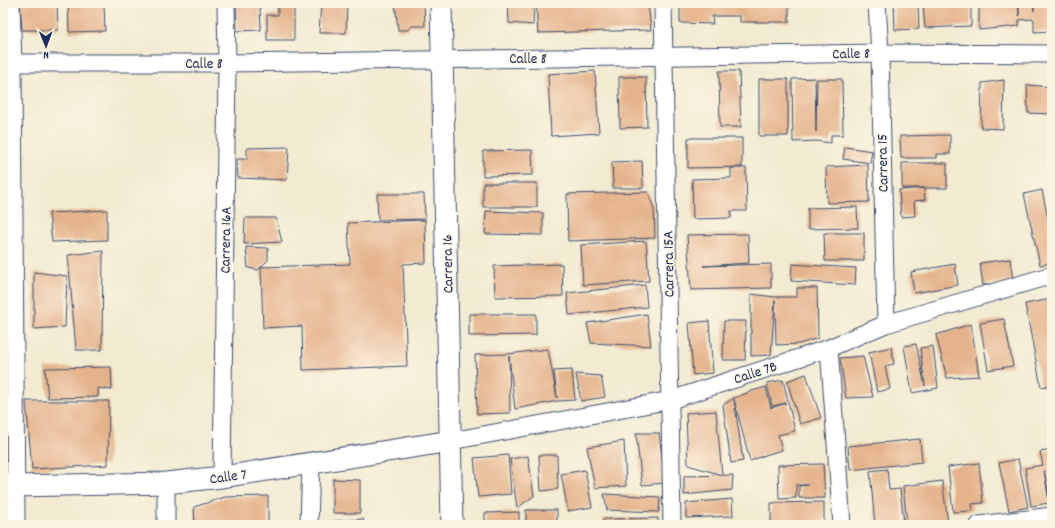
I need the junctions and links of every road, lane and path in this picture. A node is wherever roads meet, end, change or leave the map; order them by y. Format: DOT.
graph roads {
  1 [pos="11,3"];
  2 [pos="226,3"];
  3 [pos="441,3"];
  4 [pos="663,3"];
  5 [pos="877,3"];
  6 [pos="880,53"];
  7 [pos="1052,54"];
  8 [pos="663,57"];
  9 [pos="442,58"];
  10 [pos="227,62"];
  11 [pos="8,63"];
  12 [pos="1052,275"];
  13 [pos="886,324"];
  14 [pos="829,348"];
  15 [pos="671,400"];
  16 [pos="451,441"];
  17 [pos="311,462"];
  18 [pos="222,477"];
  19 [pos="166,483"];
  20 [pos="9,485"];
  21 [pos="1052,516"];
  22 [pos="16,525"];
  23 [pos="166,525"];
  24 [pos="309,525"];
  25 [pos="452,525"];
  26 [pos="672,525"];
  27 [pos="842,525"];
  28 [pos="979,525"];
  1 -- 11 [label="street"];
  2 -- 10 [label="street, Carrera 16A"];
  3 -- 9 [label="street, Carrera 16"];
  4 -- 8 [label="street, Carrera 15A"];
  5 -- 6 [label="street, Carrera 15"];
  6 -- 7 [label="street, Calle 8"];
  6 -- 8 [label="street, Calle 8"];
  6 -- 13 [label="street, Carrera 15"];
  8 -- 9 [label="street, Calle 8"];
  8 -- 15 [label="street, Carrera 15A"];
  9 -- 10 [label="street, Calle 8"];
  9 -- 16 [label="street, Carrera 16"];
  10 -- 11 [label="street, Calle 8"];
  10 -- 18 [label="street, Carrera 16A"];
  11 -- 20 [label="street"];
  12 -- 13 [label="street, Calle 7B"];
  13 -- 14 [label="street, Calle 7B"];
  14 -- 15 [label="street, Calle 7B"];
  14 -- 27 [label="street"];
  15 -- 16 [label="street, Calle 7B"];
  15 -- 26 [label="street, Carrera 15A"];
  16 -- 17 [label="street, Calle 7"];
  16 -- 25 [label="street, Carrera 16"];
  17 -- 18 [label="street, Calle 7"];
  17 -- 24 [label="street"];
  18 -- 19 [label="street, Calle 7"];
  19 -- 20 [label="street, Calle 7"];
  19 -- 23 [label="street"];
  20 -- 22 [label="street"];
  21 -- 28 [label="street"];
}
